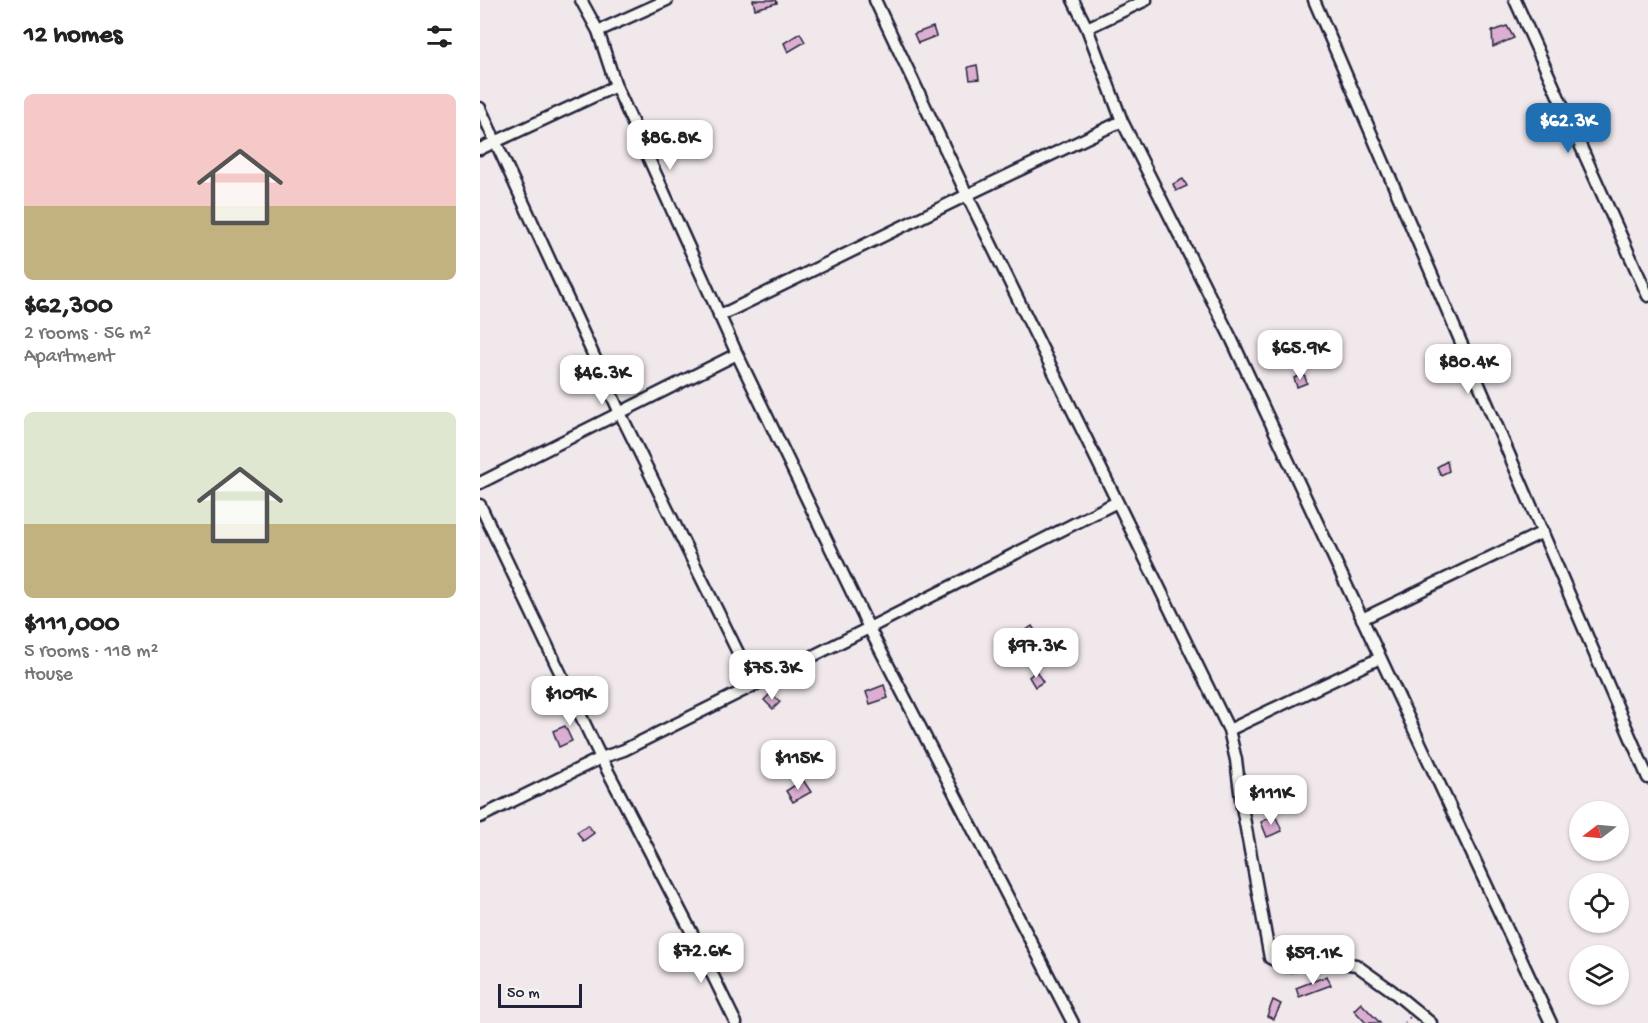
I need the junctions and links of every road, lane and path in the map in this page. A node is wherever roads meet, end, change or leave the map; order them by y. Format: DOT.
graph roads {
  1 [pos="581,0"];
  2 [pos="667,0"];
  3 [pos="875,0"];
  4 [pos="1073,0"];
  5 [pos="1146,0"];
  6 [pos="1314,0"];
  7 [pos="1515,0"];
  8 [pos="1087,28"];
  9 [pos="598,31"];
  10 [pos="616,86"];
  11 [pos="480,108"];
  12 [pos="1122,121"];
  13 [pos="495,141"];
  14 [pos="480,149"];
  15 [pos="967,195"];
  16 [pos="1648,296"];
  17 [pos="719,316"];
  18 [pos="736,354"];
  19 [pos="620,413"];
  20 [pos="480,483"];
  21 [pos="1117,502"];
  22 [pos="480,505"];
  23 [pos="1542,532"];
  24 [pos="1362,619"];
  25 [pos="869,628"];
  26 [pos="1380,658"];
  27 [pos="754,685"];
  28 [pos="1229,730"];
  29 [pos="601,758"];
  30 [pos="1648,778"];
  31 [pos="481,815"];
  32 [pos="736,1023"];
  33 [pos="1073,1023"];
  34 [pos="1431,1023"];
  35 [pos="1551,1023"];
  1 -- 9 [label="street"];
  2 -- 9 [label="street"];
  3 -- 15 [label="street"];
  4 -- 8 [label="street"];
  5 -- 8 [label="street"];
  6 -- 23 [label="street"];
  7 -- 16 [label="street"];
  8 -- 12 [label="street"];
  9 -- 10 [label="street"];
  10 -- 13 [label="street"];
  10 -- 17 [label="street"];
  11 -- 13 [label="street"];
  12 -- 15 [label="street"];
  12 -- 24 [label="street"];
  13 -- 14 [label="street"];
  13 -- 19 [label="street"];
  15 -- 17 [label="street"];
  15 -- 21 [label="street"];
  17 -- 18 [label="street"];
  18 -- 19 [label="street"];
  18 -- 25 [label="street"];
  19 -- 20 [label="street"];
  19 -- 27 [label="street"];
  21 -- 25 [label="street"];
  21 -- 28 [label="street"];
  22 -- 29 [label="street"];
  23 -- 24 [label="street"];
  23 -- 30 [label="street"];
  24 -- 26 [label="street"];
  25 -- 27 [label="street"];
  25 -- 33 [label="street"];
  26 -- 28 [label="street"];
  26 -- 35 [label="street"];
  27 -- 29 [label="street"];
  28 -- 34 [label="street"];
  29 -- 31 [label="street"];
  29 -- 32 [label="street"];
}
